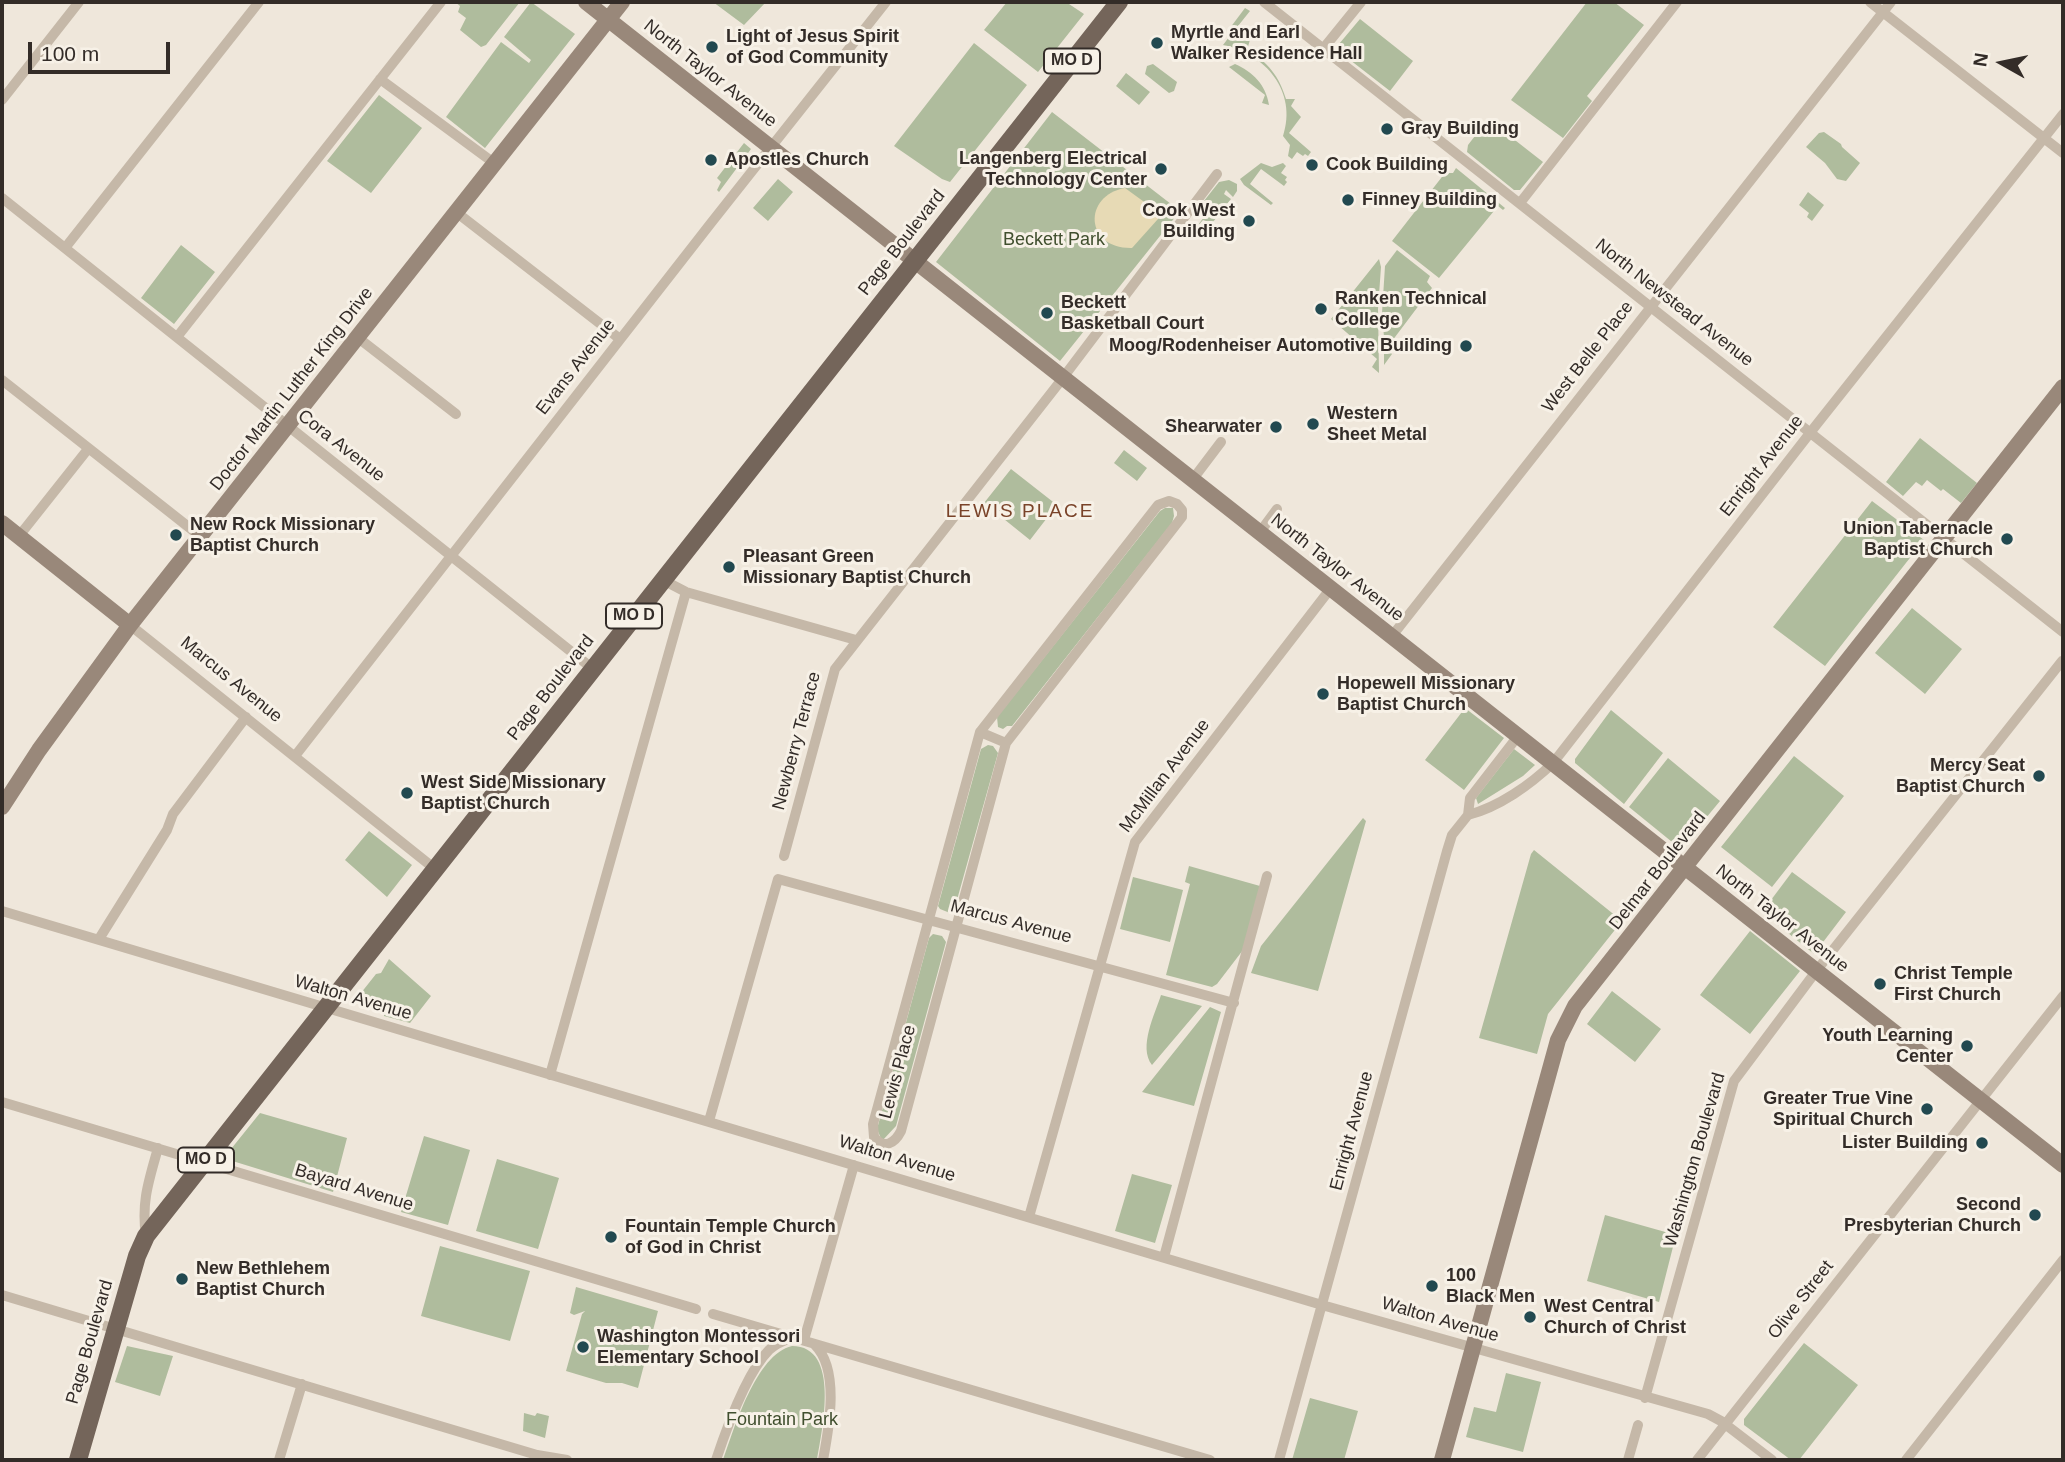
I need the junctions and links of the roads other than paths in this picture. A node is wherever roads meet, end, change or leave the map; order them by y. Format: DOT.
graph roads {
  1 [pos="79,2"];
  2 [pos="259,2"];
  3 [pos="442,2"];
  4 [pos="586,2"];
  5 [pos="622,2"];
  6 [pos="886,2"];
  7 [pos="1119,2"];
  8 [pos="1264,2"];
  9 [pos="1361,2"];
  10 [pos="1677,2"];
  11 [pos="1870,2"];
  12 [pos="1891,2"];
  13 [pos="1883,12"];
  14 [pos="608,19"];
  15 [pos="1323,49"];
  16 [pos="380,79"];
  17 [pos="2,100"];
  18 [pos="2063,114"];
  19 [pos="2045,138"];
  20 [pos="771,146"];
  21 [pos="2063,153"];
  22 [pos="494,163"];
  23 [pos="1217,174"];
  24 [pos="2,198"];
  25 [pos="1520,203"];
  26 [pos="456,212"];
  27 [pos="65,248"];
  28 [pos="915,260"];
  29 [pos="1651,306"];
  30 [pos="177,337"];
  31 [pos="357,337"];
  32 [pos="620,339"];
  33 [pos="1064,377"];
  34 [pos="2,380"];
  35 [pos="2063,387"];
  36 [pos="456,414"];
  37 [pos="287,426"];
  38 [pos="1811,432"];
  39 [pos="1222,442"];
  40 [pos="88,449"];
  41 [pos="1193,479"];
  42 [pos="1277,509"];
  43 [pos="2,523"];
  44 [pos="1260,532"];
  45 [pos="19,536"];
  46 [pos="200,536"];
  47 [pos="1945,537"];
  48 [pos="452,556"];
  49 [pos="663,580"];
  50 [pos="1331,588"];
  51 [pos="686,592"];
  52 [pos="130,625"];
  53 [pos="2063,632"];
  54 [pos="1392,636"];
  55 [pos="856,640"];
  56 [pos="2062,661"];
  57 [pos="593,669"];
  58 [pos="246,717"];
  59 [pos="980,732"];
  60 [pos="1518,736"];
  61 [pos="1006,743"];
  62 [pos="295,756"];
  63 [pos="1553,763"];
  64 [pos="2,807"];
  65 [pos="1468,816"];
  66 [pos="784,856"];
  67 [pos="1686,868"];
  68 [pos="435,869"];
  69 [pos="1267,876"];
  70 [pos="2,911"];
  71 [pos="929,920"];
  72 [pos="954,926"];
  73 [pos="99,939"];
  74 [pos="1098,966"];
  75 [pos="1817,970"];
  76 [pos="2063,996"];
  77 [pos="1234,1003"];
  78 [pos="325,1009"];
  79 [pos="550,1075"];
  80 [pos="1981,1100"];
  81 [pos="2,1102"];
  82 [pos="709,1121"];
  83 [pos="158,1147"];
  84 [pos="205,1161"];
  85 [pos="854,1165"];
  86 [pos="2063,1165"];
  87 [pos="1029,1217"];
  88 [pos="146,1236"];
  89 [pos="1164,1257"];
  90 [pos="2063,1260"];
  91 [pos="2,1296"];
  92 [pos="1322,1305"];
  93 [pos="696,1308"];
  94 [pos="713,1314"];
  95 [pos="116,1329"];
  96 [pos="804,1340"];
  97 [pos="1473,1348"];
  98 [pos="302,1384"];
  99 [pos="1646,1398"];
  100 [pos="1637,1424"];
  101 [pos="1726,1424"];
  102 [pos="542,1457"];
  103 [pos="78,1460"];
  104 [pos="279,1460"];
  105 [pos="567,1460"];
  106 [pos="716,1460"];
  107 [pos="823,1460"];
  108 [pos="1210,1460"];
  109 [pos="1279,1460"];
  110 [pos="1442,1460"];
  111 [pos="1628,1460"];
  112 [pos="1697,1460"];
  113 [pos="1772,1460"];
  114 [pos="1906,1460"];
  1 -- 17 [label="street"];
  2 -- 27 [label="street"];
  3 -- 16 [label="street"];
  4 -- 14 [label="main road, North Taylor Avenue"];
  5 -- 14 [label="main road, Doctor Martin Luther King Drive"];
  6 -- 20 [label="street, Evans Avenue"];
  7 -- 28 [label="main road, Page Boulevard / MO D"];
  8 -- 15 [label="street, North Newstead Avenue"];
  9 -- 15 [label="street"];
  10 -- 25 [label="street"];
  11 -- 13 [label="street"];
  12 -- 13 [label="street, West Belle Place"];
  13 -- 19 [label="street"];
  13 -- 29 [label="street, West Belle Place"];
  14 -- 20 [label="main road, North Taylor Avenue"];
  14 -- 22 [label="main road, Doctor Martin Luther King Drive"];
  15 -- 25 [label="street, North Newstead Avenue"];
  16 -- 22 [label="street"];
  16 -- 30 [label="street"];
  18 -- 19 [label="street, Enright Avenue"];
  19 -- 21 [label="street"];
  19 -- 38 [label="street, Enright Avenue"];
  20 -- 28 [label="main road, North Taylor Avenue"];
  20 -- 32 [label="street, Evans Avenue"];
  22 -- 26 [label="main road, Doctor Martin Luther King Drive"];
  23 -- 33 [label="street, Newberry Terrace"];
  24 -- 27 [label="street, Cora Avenue"];
  25 -- 29 [label="street, North Newstead Avenue"];
  26 -- 31 [label="main road, Doctor Martin Luther King Drive"];
  26 -- 32 [label="street"];
  27 -- 30 [label="street, Cora Avenue"];
  28 -- 33 [label="main road, North Taylor Avenue"];
  28 -- 49 [label="main road, Page Boulevard / MO D"];
  29 -- 38 [label="street, North Newstead Avenue"];
  29 -- 54 [label="street, West Belle Place"];
  30 -- 37 [label="street, Cora Avenue"];
  31 -- 36 [label="street"];
  31 -- 37 [label="main road, Doctor Martin Luther King Drive"];
  32 -- 48 [label="street, Evans Avenue"];
  33 -- 41 [label="main road, North Taylor Avenue"];
  33 -- 55 [label="street, Newberry Terrace"];
  34 -- 40 [label="street"];
  35 -- 47 [label="main road, Delmar Boulevard"];
  37 -- 46 [label="main road, Doctor Martin Luther King Drive"];
  37 -- 48 [label="street, Cora Avenue"];
  38 -- 47 [label="street, North Newstead Avenue"];
  38 -- 63 [label="street, Enright Avenue"];
  39 -- 41 [label="street"];
  40 -- 45 [label="street"];
  40 -- 46 [label="street"];
  41 -- 44 [label="main road, North Taylor Avenue"];
  42 -- 44 [label="street"];
  43 -- 45 [label="main road, Marcus Avenue"];
  44 -- 50 [label="main road, North Taylor Avenue"];
  45 -- 52 [label="main road, Marcus Avenue"];
  46 -- 52 [label="main road, Doctor Martin Luther King Drive"];
  47 -- 53 [label="street, North Newstead Avenue"];
  47 -- 67 [label="main road, Delmar Boulevard"];
  48 -- 57 [label="street, Cora Avenue"];
  48 -- 62 [label="street, Evans Avenue"];
  49 -- 51 [label="street"];
  49 -- 57 [label="main road, Page Boulevard / MO D"];
  50 -- 54 [label="main road, North Taylor Avenue"];
  50 -- 74 [label="street, McMillan Avenue"];
  51 -- 55 [label="street"];
  51 -- 79 [label="street"];
  52 -- 58 [label="street, Marcus Avenue"];
  52 -- 64 [label="main road, Doctor Martin Luther King Drive"];
  54 -- 60 [label="main road, North Taylor Avenue"];
  55 -- 66 [label="street, Newberry Terrace"];
  56 -- 75 [label="street, Washington Boulevard"];
  57 -- 68 [label="main road, Page Boulevard / MO D"];
  58 -- 62 [label="street, Marcus Avenue"];
  58 -- 73 [label="street"];
  59 -- 61 [label="street"];
  59 -- 61 [label="street, Lewis Place"];
  59 -- 71 [label="street, Lewis Place"];
  60 -- 63 [label="main road, North Taylor Avenue"];
  60 -- 65 [label="street, Enright Avenue"];
  61 -- 72 [label="street, Lewis Place"];
  62 -- 68 [label="street, Marcus Avenue"];
  63 -- 65 [label="street, Enright Avenue"];
  63 -- 67 [label="main road, North Taylor Avenue"];
  65 -- 92 [label="street, Enright Avenue"];
  67 -- 75 [label="main road, North Taylor Avenue"];
  67 -- 97 [label="main road, Delmar Boulevard"];
  68 -- 78 [label="main road, Page Boulevard / MO D"];
  69 -- 77 [label="street"];
  70 -- 73 [label="street, Walton Avenue"];
  71 -- 72 [label="street, Marcus Avenue"];
  71 -- 72 [label="street, Lewis Place"];
  71 -- 82 [label="street, Marcus Avenue"];
  72 -- 74 [label="street, Marcus Avenue"];
  73 -- 78 [label="street, Walton Avenue"];
  74 -- 77 [label="street, Marcus Avenue"];
  74 -- 87 [label="street, McMillan Avenue"];
  75 -- 80 [label="main road, North Taylor Avenue"];
  75 -- 99 [label="street, Washington Boulevard"];
  76 -- 80 [label="street, Olive Street"];
  77 -- 89 [label="street"];
  78 -- 79 [label="street, Walton Avenue"];
  78 -- 84 [label="main road, Page Boulevard / MO D"];
  79 -- 82 [label="street, Walton Avenue"];
  80 -- 86 [label="main road, North Taylor Avenue"];
  80 -- 101 [label="street, Olive Street"];
  81 -- 83 [label="street, Bayard Avenue"];
  82 -- 85 [label="street, Walton Avenue"];
  83 -- 84 [label="street, Bayard Avenue"];
  83 -- 88 [label="street, Page Boulevard"];
  84 -- 88 [label="main road, Page Boulevard / MO D"];
  84 -- 93 [label="street, Bayard Avenue"];
  85 -- 87 [label="street, Walton Avenue"];
  85 -- 96 [label="street"];
  87 -- 89 [label="street, Walton Avenue"];
  88 -- 95 [label="main road, Page Boulevard / MO D"];
  89 -- 92 [label="street, Walton Avenue"];
  90 -- 114 [label="street"];
  91 -- 95 [label="street"];
  92 -- 97 [label="street, Walton Avenue"];
  92 -- 109 [label="street, Enright Avenue"];
  94 -- 96 [label="street"];
  95 -- 98 [label="street"];
  95 -- 103 [label="main road, Page Boulevard / MO D"];
  96 -- 106 [label="street"];
  96 -- 107 [label="street"];
  96 -- 108 [label="street"];
  97 -- 99 [label="street, Walton Avenue"];
  97 -- 110 [label="main road, Delmar Boulevard"];
  98 -- 102 [label="street"];
  98 -- 104 [label="street"];
  99 -- 101 [label="street, Walton Avenue"];
  100 -- 111 [label="street"];
  101 -- 112 [label="street, Olive Street"];
  101 -- 113 [label="street, Walton Avenue"];
  102 -- 105 [label="street"];
}
